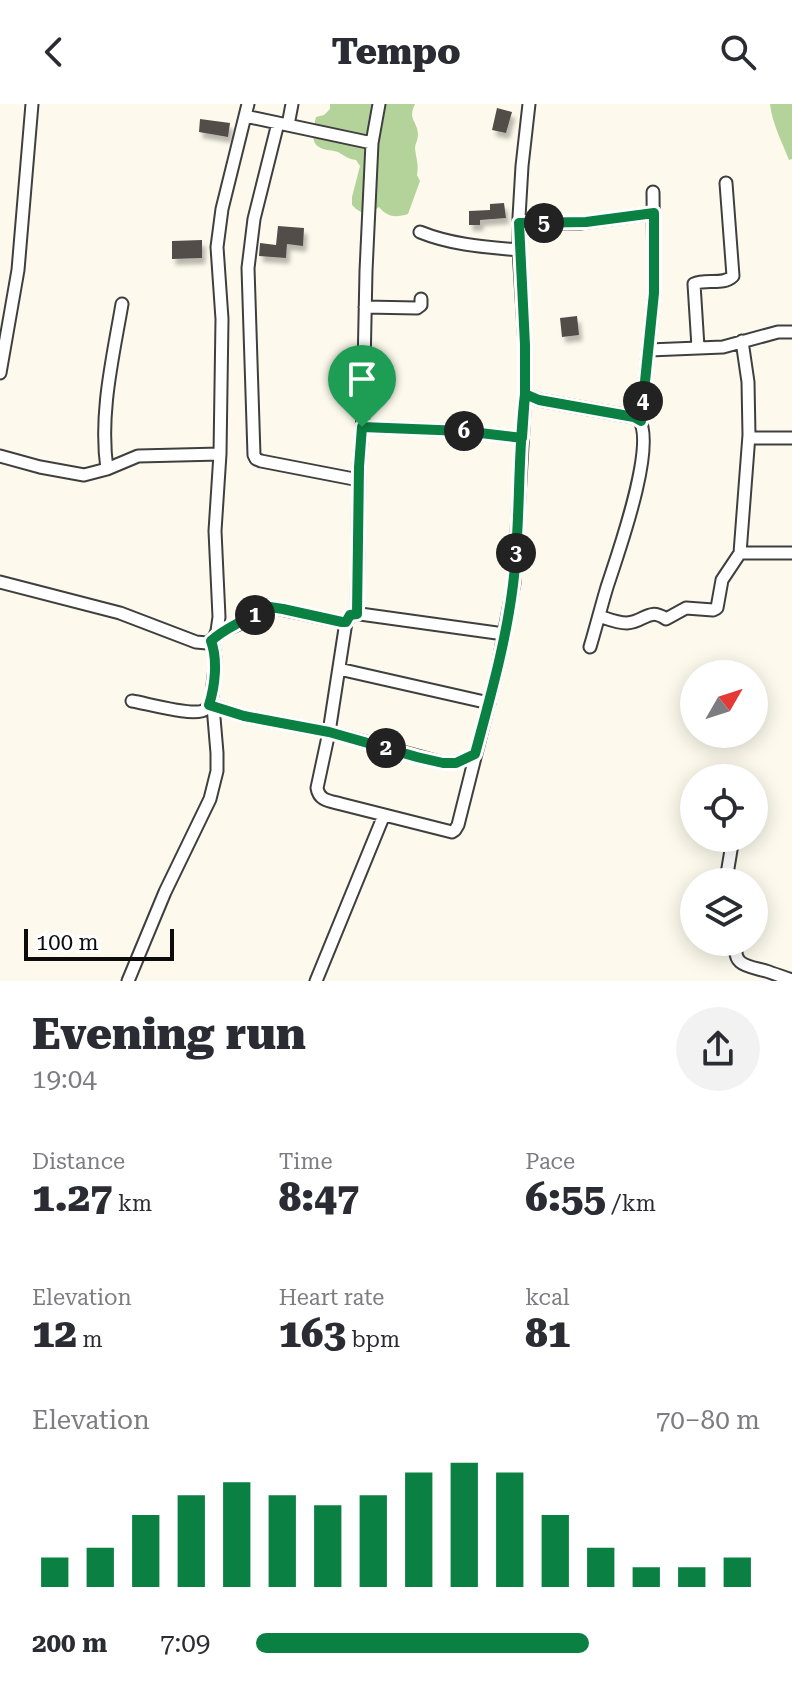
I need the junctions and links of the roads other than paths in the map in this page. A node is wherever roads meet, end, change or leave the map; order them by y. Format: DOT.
graph roads {
  1 [pos="32,104"];
  2 [pos="292,104"];
  3 [pos="379,104"];
  4 [pos="529,104"];
  5 [pos="247,110"];
  6 [pos="283,124"];
  7 [pos="372,143"];
  8 [pos="726,183"];
  9 [pos="653,192"];
  10 [pos="654,213"];
  11 [pos="519,223"];
  12 [pos="420,232"];
  13 [pos="519,250"];
  14 [pos="421,299"];
  15 [pos="122,304"];
  16 [pos="365,307"];
  17 [pos="792,332"];
  18 [pos="742,341"];
  19 [pos="698,347"];
  20 [pos="649,350"];
  21 [pos="0,373"];
  22 [pos="525,394"];
  23 [pos="641,421"];
  24 [pos="362,427"];
  25 [pos="522,438"];
  26 [pos="749,438"];
  27 [pos="792,438"];
  28 [pos="220,454"];
  29 [pos="0,456"];
  30 [pos="107,469"];
  31 [pos="359,480"];
  32 [pos="740,553"];
  33 [pos="792,553"];
  34 [pos="0,582"];
  35 [pos="357,614"];
  36 [pos="599,616"];
  37 [pos="346,622"];
  38 [pos="504,634"];
  39 [pos="212,639"];
  40 [pos="590,647"];
  41 [pos="339,669"];
  42 [pos="132,701"];
  43 [pos="489,703"];
  44 [pos="211,706"];
  45 [pos="329,732"];
  46 [pos="475,754"];
  47 [pos="384,815"];
  48 [pos="737,956"];
  49 [pos="792,980"];
  50 [pos="128,981"];
  51 [pos="316,981"];
  1 -- 21 [label="street"];
  2 -- 6 [label="street"];
  3 -- 7 [label="street"];
  4 -- 11 [label="street"];
  5 -- 6 [label="street"];
  5 -- 28 [label="street"];
  6 -- 7 [label="street"];
  6 -- 31 [label="street"];
  7 -- 16 [label="street"];
  8 -- 19 [label="street"];
  9 -- 10 [label="street"];
  10 -- 11 [label="street"];
  10 -- 20 [label="street"];
  11 -- 13 [label="street"];
  12 -- 13 [label="street"];
  13 -- 22 [label="street"];
  14 -- 16 [label="street"];
  15 -- 30 [label="street"];
  16 -- 24 [label="street"];
  17 -- 18 [label="street"];
  18 -- 19 [label="street"];
  18 -- 26 [label="street"];
  19 -- 20 [label="street"];
  20 -- 23 [label="street"];
  22 -- 23 [label="street"];
  22 -- 25 [label="street"];
  23 -- 36 [label="street"];
  24 -- 25 [label="street"];
  24 -- 31 [label="street"];
  25 -- 38 [label="street"];
  26 -- 27 [label="street"];
  26 -- 32 [label="street"];
  28 -- 30 [label="street"];
  28 -- 39 [label="street"];
  29 -- 30 [label="street"];
  31 -- 35 [label="street"];
  32 -- 33 [label="street"];
  32 -- 36 [label="street"];
  34 -- 39 [label="street"];
  35 -- 37 [label="street"];
  35 -- 38 [label="street"];
  36 -- 40 [label="street"];
  37 -- 39 [label="street"];
  37 -- 41 [label="street"];
  38 -- 43 [label="street"];
  39 -- 44 [label="street"];
  41 -- 43 [label="street"];
  41 -- 45 [label="street"];
  42 -- 44 [label="street"];
  43 -- 46 [label="street"];
  44 -- 45 [label="street"];
  44 -- 50 [label="street"];
  45 -- 46 [label="street"];
  45 -- 47 [label="street"];
  46 -- 47 [label="street"];
  47 -- 51 [label="street"];
  48 -- 49 [label="street"];
}
